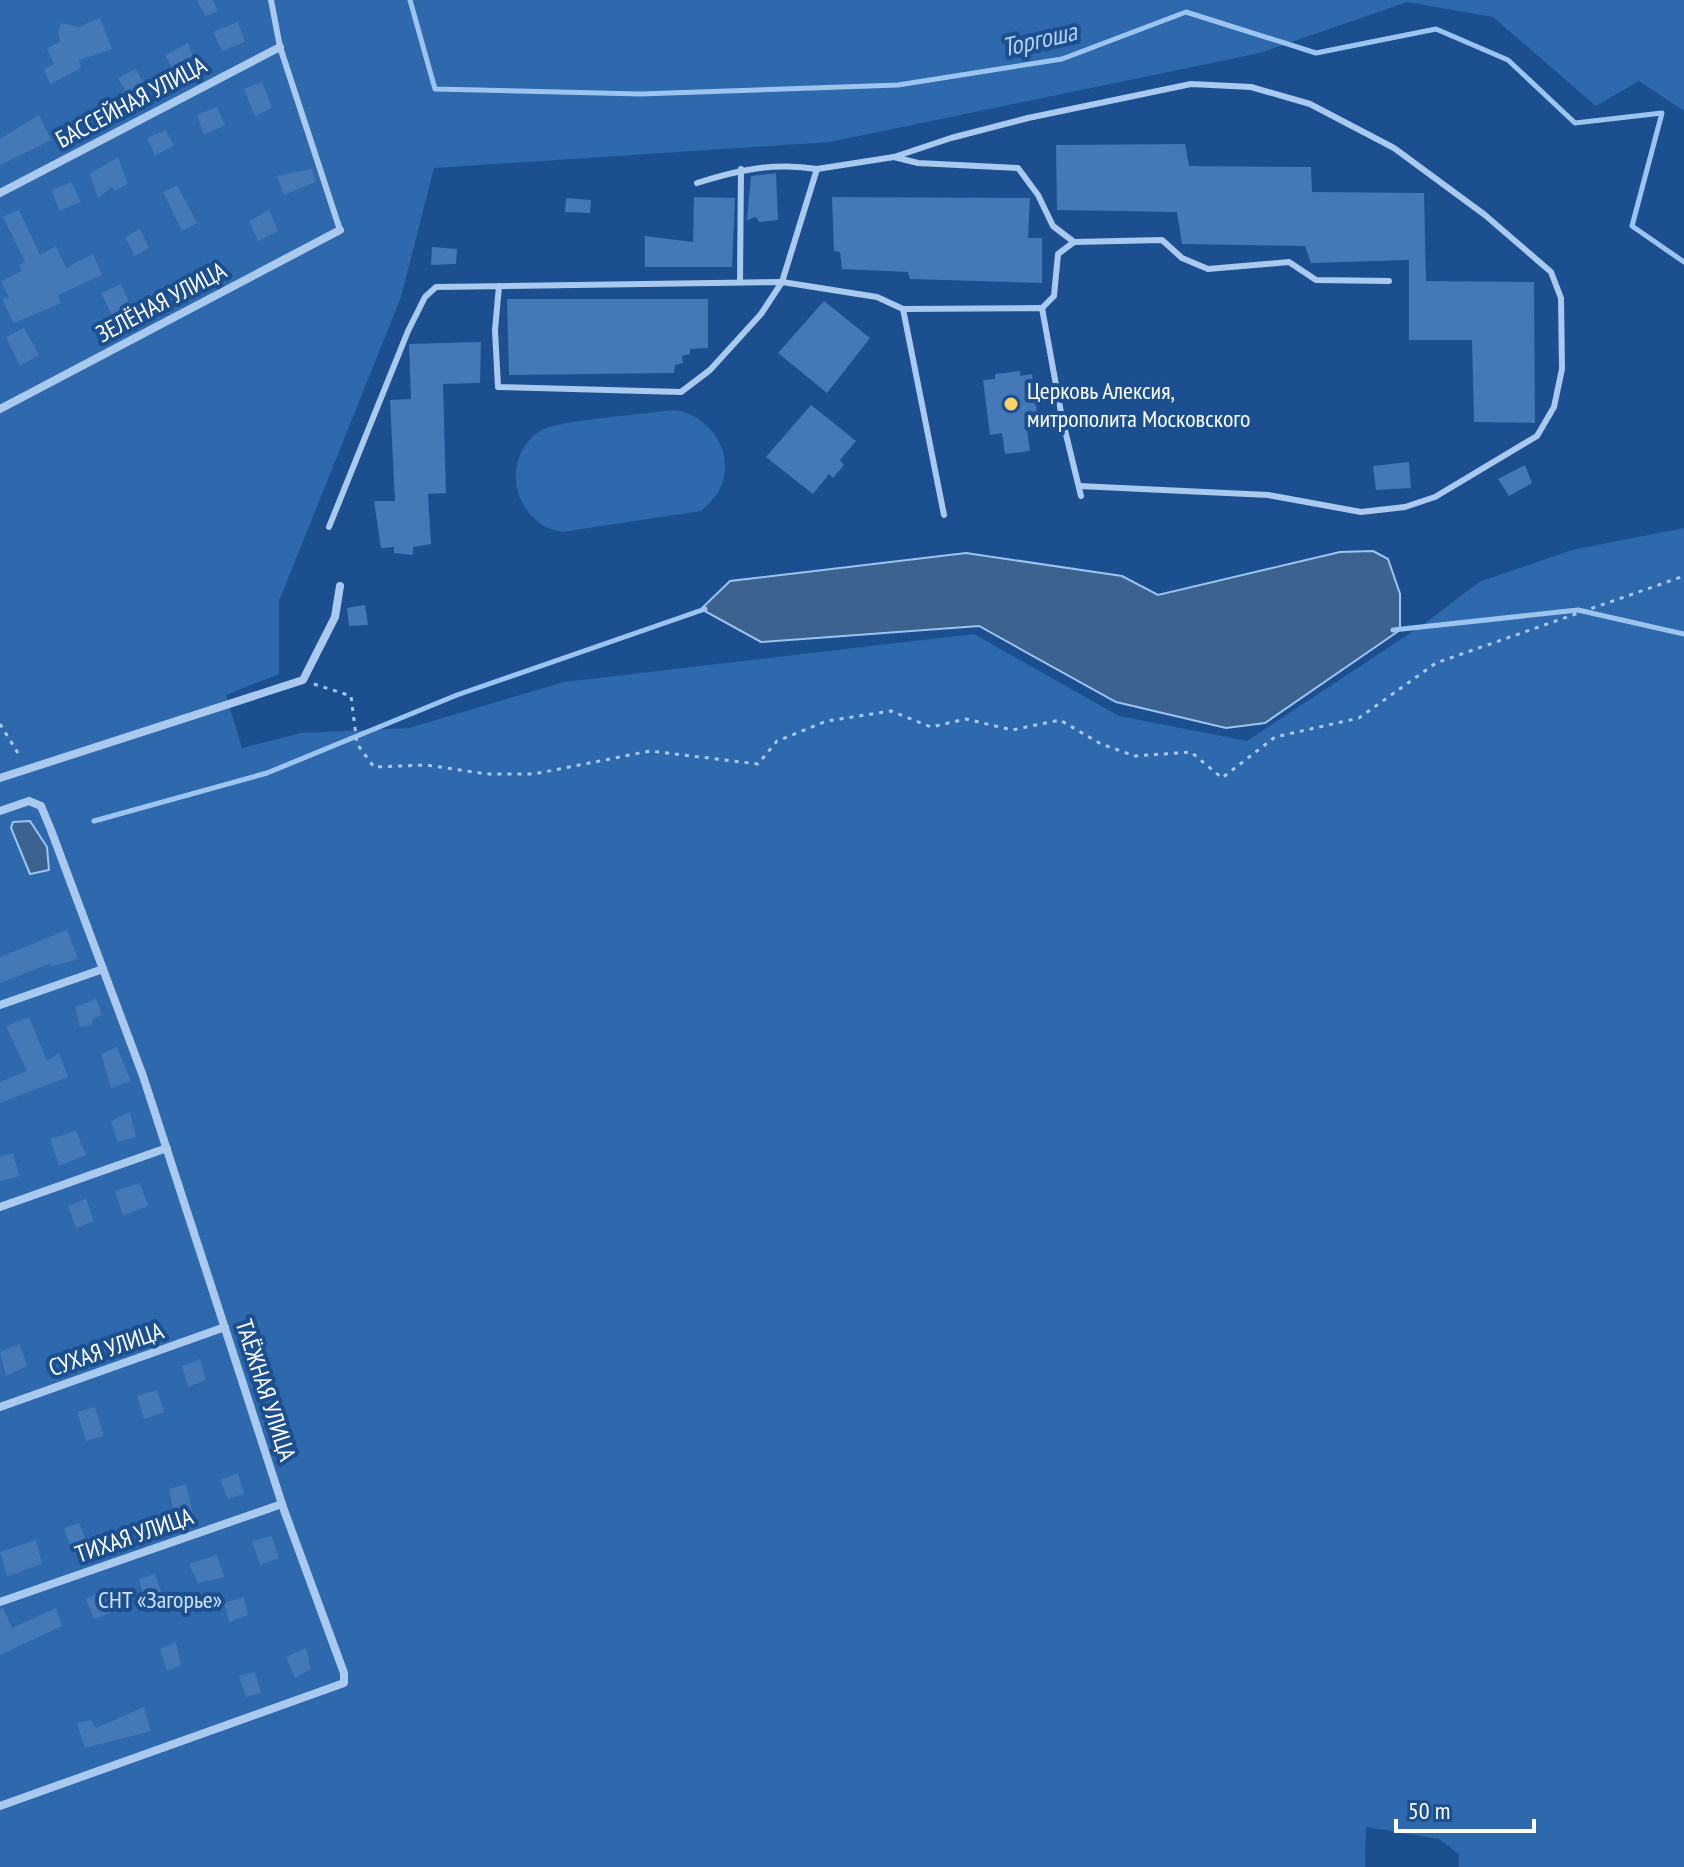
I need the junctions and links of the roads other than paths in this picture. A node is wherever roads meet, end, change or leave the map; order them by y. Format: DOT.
graph roads {
  1 [pos="271,0"];
  2 [pos="280,47"];
  3 [pos="894,157"];
  4 [pos="741,169"];
  5 [pos="817,169"];
  6 [pos="697,183"];
  7 [pos="0,193"];
  8 [pos="340,230"];
  9 [pos="1074,242"];
  10 [pos="1389,281"];
  11 [pos="740,282"];
  12 [pos="782,282"];
  13 [pos="499,286"];
  14 [pos="1042,308"];
  15 [pos="903,309"];
  16 [pos="0,409"];
  17 [pos="1079,486"];
  18 [pos="1081,496"];
  19 [pos="944,515"];
  20 [pos="329,527"];
  21 [pos="340,586"];
  22 [pos="0,778"];
  23 [pos="0,811"];
  24 [pos="103,969"];
  25 [pos="0,1005"];
  26 [pos="167,1148"];
  27 [pos="0,1207"];
  28 [pos="225,1327"];
  29 [pos="0,1407"];
  30 [pos="282,1504"];
  31 [pos="0,1602"];
  32 [pos="0,1806"];
  1 -- 2 [label="lane"];
  2 -- 7 [label="street, БАССЕЙНАЯ УЛИЦА"];
  2 -- 8 [label="lane"];
  3 -- 5 [label="lane"];
  3 -- 9 [label="lane"];
  3 -- 17 [label="lane"];
  4 -- 5 [label="lane"];
  4 -- 6 [label="lane"];
  4 -- 11 [label="lane"];
  5 -- 12 [label="lane"];
  8 -- 16 [label="street, ЗЕЛЁНАЯ УЛИЦА"];
  9 -- 10 [label="lane"];
  9 -- 14 [label="lane"];
  11 -- 12 [label="lane"];
  11 -- 13 [label="lane"];
  12 -- 13 [label="lane"];
  12 -- 15 [label="lane"];
  13 -- 20 [label="lane"];
  14 -- 15 [label="lane"];
  14 -- 17 [label="lane"];
  15 -- 19 [label="lane"];
  17 -- 18 [label="lane"];
  21 -- 22 [label="street"];
  23 -- 24 [label="street, ТАЁЖНАЯ УЛИЦА"];
  24 -- 25 [label="street"];
  24 -- 26 [label="street, ТАЁЖНАЯ УЛИЦА"];
  26 -- 27 [label="street"];
  26 -- 28 [label="street, ТАЁЖНАЯ УЛИЦА"];
  28 -- 29 [label="street, СУХАЯ УЛИЦА"];
  28 -- 30 [label="street, ТАЁЖНАЯ УЛИЦА"];
  30 -- 31 [label="street, ТИХАЯ УЛИЦА"];
  30 -- 32 [label="street, ТАЁЖНАЯ УЛИЦА"];
}
